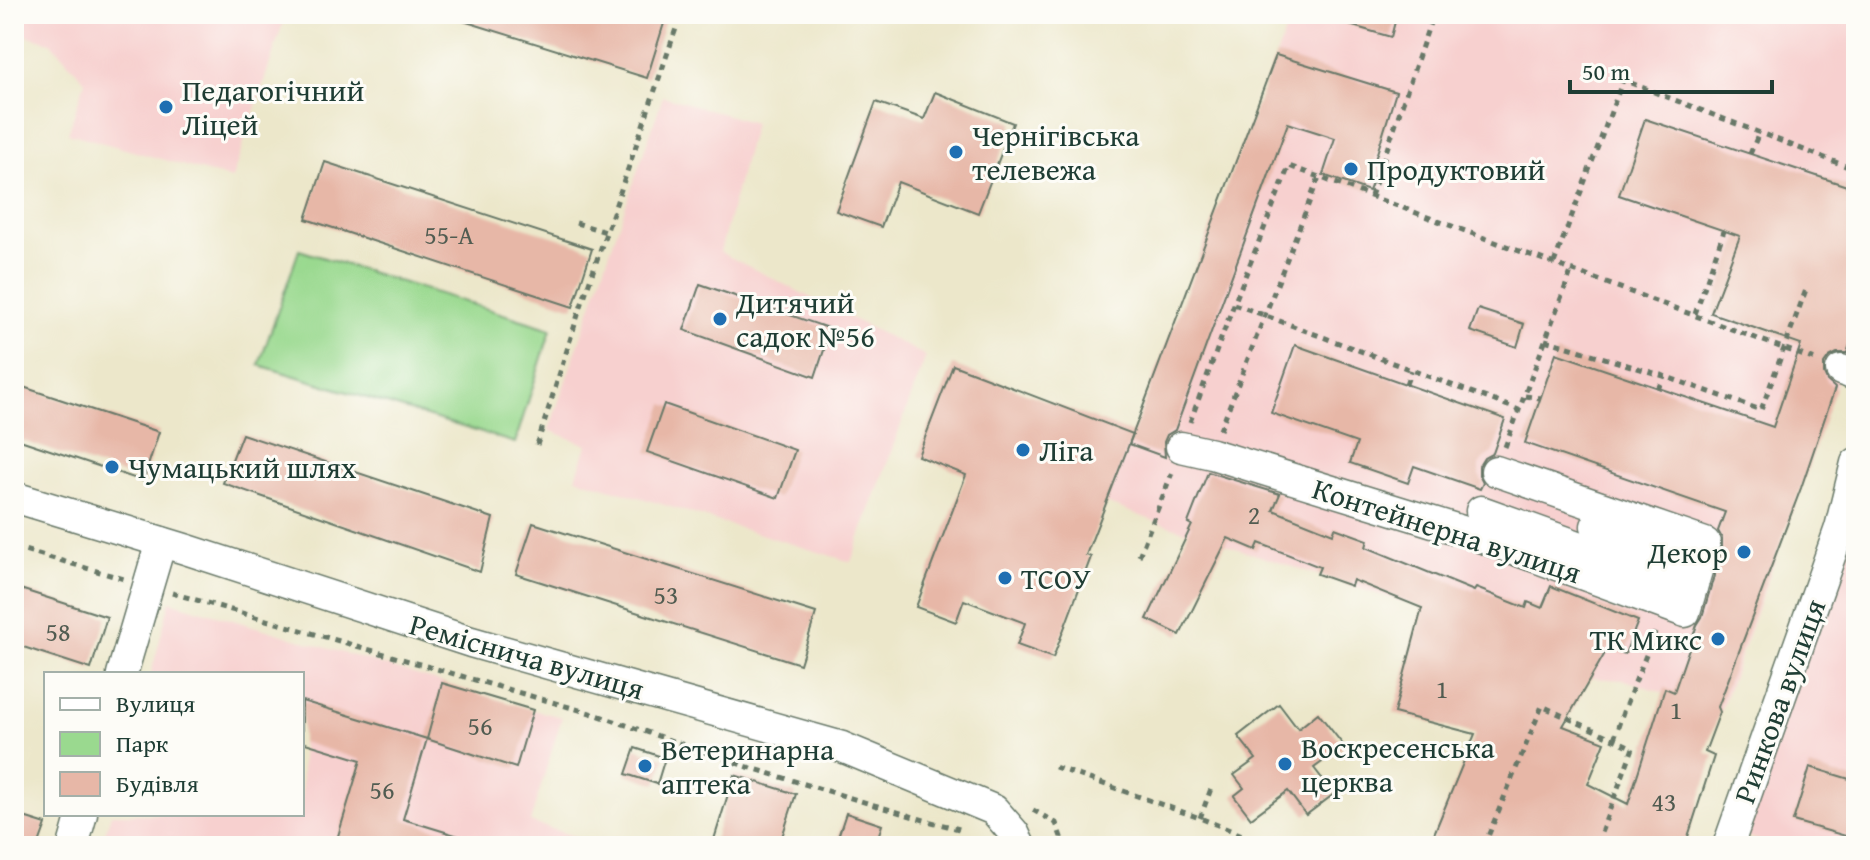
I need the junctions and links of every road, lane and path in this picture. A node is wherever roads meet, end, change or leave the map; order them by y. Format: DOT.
graph roads {
  1 [pos="681,14"];
  2 [pos="1433,14"];
  3 [pos="1759,133"];
  4 [pos="1750,154"];
  5 [pos="1856,170"];
  6 [pos="1319,177"];
  7 [pos="1371,196"];
  8 [pos="576,223"];
  9 [pos="1724,231"];
  10 [pos="606,232"];
  11 [pos="1554,263"];
  12 [pos="1572,269"];
  13 [pos="590,280"];
  14 [pos="599,282"];
  15 [pos="1807,287"];
  16 [pos="1234,304"];
  17 [pos="1695,314"];
  18 [pos="1264,316"];
  19 [pos="1545,340"];
  20 [pos="1785,348"];
  21 [pos="1411,370"];
  22 [pos="1848,373"];
  23 [pos="1664,376"];
  24 [pos="1406,384"];
  25 [pos="1658,389"];
  26 [pos="1525,396"];
  27 [pos="1540,398"];
  28 [pos="537,445"];
  29 [pos="1181,447"];
  30 [pos="1212,454"];
  31 [pos="1856,463"];
  32 [pos="14,497"];
  33 [pos="161,542"];
  34 [pos="14,547"];
  35 [pos="1139,556"];
  36 [pos="1696,576"];
  37 [pos="147,585"];
  38 [pos="1666,605"];
  39 [pos="123,672"];
  40 [pos="1614,739"];
  41 [pos="1055,767"];
  42 [pos="1212,786"];
  43 [pos="81,816"];
  44 [pos="1200,818"];
  45 [pos="966,831"];
  46 [pos="1016,842"];
  47 [pos="73,846"];
  48 [pos="1270,846"];
  49 [pos="1484,846"];
  50 [pos="1596,846"];
  51 [pos="1728,846"];
  1 -- 10 [label="path"];
  2 -- 7 [label="path"];
  3 -- 4 [label="path"];
  3 -- 5 [label="path"];
  3 -- 11 [label="path"];
  6 -- 7 [label="path"];
  6 -- 16 [label="path"];
  6 -- 18 [label="path"];
  7 -- 11 [label="path"];
  8 -- 10 [label="path"];
  9 -- 17 [label="path"];
  10 -- 13 [label="path"];
  11 -- 12 [label="path"];
  12 -- 17 [label="path"];
  12 -- 19 [label="path"];
  13 -- 14 [label="path"];
  13 -- 28 [label="path"];
  15 -- 20 [label="path"];
  16 -- 18 [label="path"];
  16 -- 29 [label="path"];
  17 -- 20 [label="path"];
  18 -- 21 [label="path"];
  18 -- 30 [label="path"];
  19 -- 23 [label="path"];
  19 -- 26 [label="path"];
  20 -- 22 [label="path"];
  20 -- 23 [label="path"];
  21 -- 24 [label="path"];
  21 -- 26 [label="path"];
  23 -- 25 [label="path"];
  26 -- 27 [label="path"];
  29 -- 30 [label="street, Контейнерна вулиця"];
  29 -- 35 [label="path"];
  30 -- 38 [label="street, Контейнерна вулиця"];
  31 -- 51 [label="street, Ринкова вулиця"];
  32 -- 33 [label="street, Реміснича вулиця"];
  33 -- 37 [label="street"];
  33 -- 46 [label="street, Реміснича вулиця"];
  34 -- 37 [label="path"];
  36 -- 36 [label="street, Контейнерна вулиця"];
  36 -- 38 [label="street"];
  37 -- 39 [label="street"];
  37 -- 45 [label="path"];
  38 -- 40 [label="path"];
  40 -- 49 [label="path"];
  40 -- 50 [label="path"];
  41 -- 44 [label="path"];
  42 -- 44 [label="path"];
  43 -- 47 [label="street"];
  44 -- 48 [label="path"];
}
